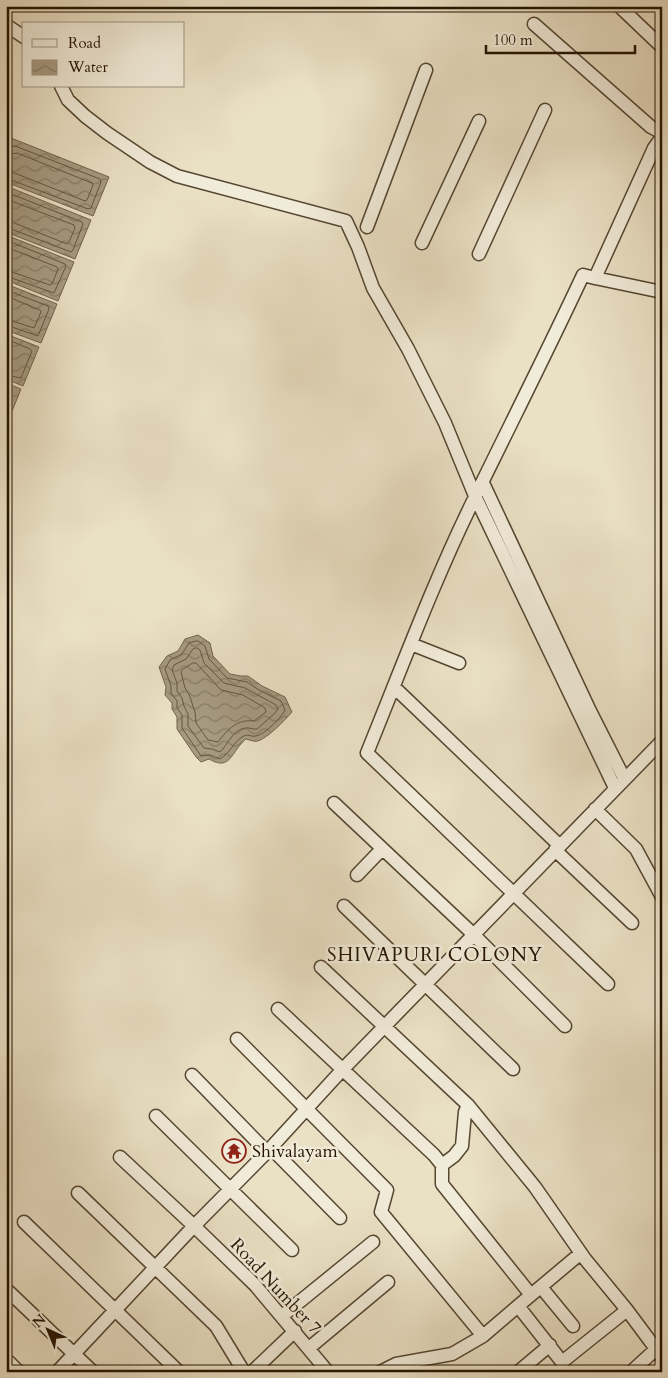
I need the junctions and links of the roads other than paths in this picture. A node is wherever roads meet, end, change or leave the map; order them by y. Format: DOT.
graph roads {
  1 [pos="619,6"];
  2 [pos="534,24"];
  3 [pos="6,25"];
  4 [pos="22,36"];
  5 [pos="662,47"];
  6 [pos="426,70"];
  7 [pos="62,88"];
  8 [pos="545,110"];
  9 [pos="480,121"];
  10 [pos="660,130"];
  11 [pos="367,227"];
  12 [pos="422,243"];
  13 [pos="479,254"];
  14 [pos="594,278"];
  15 [pos="662,292"];
  16 [pos="483,483"];
  17 [pos="475,496"];
  18 [pos="552,642"];
  19 [pos="411,644"];
  20 [pos="459,663"];
  21 [pos="394,687"];
  22 [pos="662,741"];
  23 [pos="624,778"];
  24 [pos="615,788"];
  25 [pos="334,803"];
  26 [pos="595,808"];
  27 [pos="557,847"];
  28 [pos="382,849"];
  29 [pos="357,875"];
  30 [pos="513,893"];
  31 [pos="662,897"];
  32 [pos="344,906"];
  33 [pos="632,923"];
  34 [pos="474,934"];
  35 [pos="322,967"];
  36 [pos="608,984"];
  37 [pos="426,985"];
  38 [pos="278,1009"];
  39 [pos="565,1026"];
  40 [pos="384,1027"];
  41 [pos="237,1039"];
  42 [pos="513,1069"];
  43 [pos="343,1070"];
  44 [pos="192,1075"];
  45 [pos="468,1105"];
  46 [pos="307,1108"];
  47 [pos="156,1116"];
  48 [pos="269,1150"];
  49 [pos="120,1157"];
  50 [pos="442,1165"];
  51 [pos="230,1189"];
  52 [pos="78,1193"];
  53 [pos="340,1218"];
  54 [pos="24,1222"];
  55 [pos="194,1226"];
  56 [pos="373,1242"];
  57 [pos="292,1250"];
  58 [pos="581,1253"];
  59 [pos="155,1269"];
  60 [pos="388,1282"];
  61 [pos="6,1290"];
  62 [pos="536,1291"];
  63 [pos="518,1306"];
  64 [pos="627,1310"];
  65 [pos="115,1311"];
  66 [pos="282,1316"];
  67 [pos="573,1326"];
  68 [pos="295,1331"];
  69 [pos="483,1336"];
  70 [pos="550,1345"];
  71 [pos="309,1348"];
  72 [pos="74,1354"];
  73 [pos="658,1354"];
  74 [pos="6,1359"];
  75 [pos="20,1372"];
  76 [pos="57,1372"];
  77 [pos="93,1372"];
  78 [pos="179,1372"];
  79 [pos="244,1372"];
  80 [pos="252,1372"];
  81 [pos="328,1372"];
  82 [pos="380,1372"];
  83 [pos="518,1372"];
  84 [pos="631,1372"];
  1 -- 5 [label="street"];
  2 -- 10 [label="street"];
  3 -- 4 [label="street"];
  6 -- 11 [label="street"];
  7 -- 17 [label="street"];
  8 -- 13 [label="street"];
  9 -- 12 [label="street"];
  10 -- 14 [label="street"];
  14 -- 15 [label="street"];
  14 -- 16 [label="street"];
  16 -- 17 [label="street"];
  16 -- 18 [label="street"];
  17 -- 18 [label="street"];
  17 -- 19 [label="street"];
  18 -- 23 [label="street"];
  18 -- 24 [label="street"];
  19 -- 20 [label="street"];
  19 -- 21 [label="street"];
  21 -- 27 [label="street"];
  21 -- 30 [label="street"];
  22 -- 23 [label="street"];
  23 -- 24 [label="street"];
  24 -- 26 [label="street"];
  25 -- 28 [label="street"];
  26 -- 27 [label="street"];
  26 -- 31 [label="street"];
  27 -- 30 [label="street"];
  27 -- 33 [label="street"];
  28 -- 29 [label="street"];
  28 -- 34 [label="street"];
  30 -- 34 [label="street"];
  30 -- 36 [label="street"];
  32 -- 37 [label="street"];
  34 -- 37 [label="street"];
  34 -- 39 [label="street"];
  35 -- 40 [label="street"];
  37 -- 40 [label="street"];
  37 -- 42 [label="street"];
  38 -- 43 [label="street"];
  40 -- 43 [label="street"];
  40 -- 45 [label="street"];
  41 -- 46 [label="street"];
  43 -- 46 [label="street"];
  43 -- 50 [label="street"];
  44 -- 48 [label="street"];
  45 -- 50 [label="street"];
  45 -- 58 [label="street"];
  46 -- 48 [label="street"];
  46 -- 69 [label="street"];
  47 -- 51 [label="street"];
  48 -- 51 [label="street"];
  48 -- 53 [label="street"];
  49 -- 55 [label="street, Road Number 7"];
  50 -- 62 [label="street"];
  51 -- 55 [label="street"];
  51 -- 57 [label="street"];
  52 -- 59 [label="street"];
  54 -- 65 [label="street"];
  55 -- 59 [label="street"];
  55 -- 66 [label="street, Road Number 7"];
  56 -- 66 [label="street"];
  58 -- 62 [label="street"];
  58 -- 64 [label="street"];
  59 -- 65 [label="street"];
  59 -- 79 [label="street"];
  60 -- 71 [label="street"];
  61 -- 72 [label="street"];
  62 -- 63 [label="street"];
  62 -- 67 [label="street"];
  63 -- 69 [label="street"];
  63 -- 70 [label="street"];
  64 -- 70 [label="street"];
  64 -- 73 [label="street"];
  65 -- 72 [label="street"];
  65 -- 78 [label="street"];
  66 -- 68 [label="street, Road Number 7"];
  68 -- 71 [label="street, Road Number 7"];
  68 -- 80 [label="street"];
  69 -- 82 [label="street"];
  70 -- 83 [label="street"];
  71 -- 81 [label="street, Road Number 7"];
  72 -- 76 [label="street"];
  72 -- 77 [label="street"];
  73 -- 84 [label="street"];
  74 -- 75 [label="street"];
}
